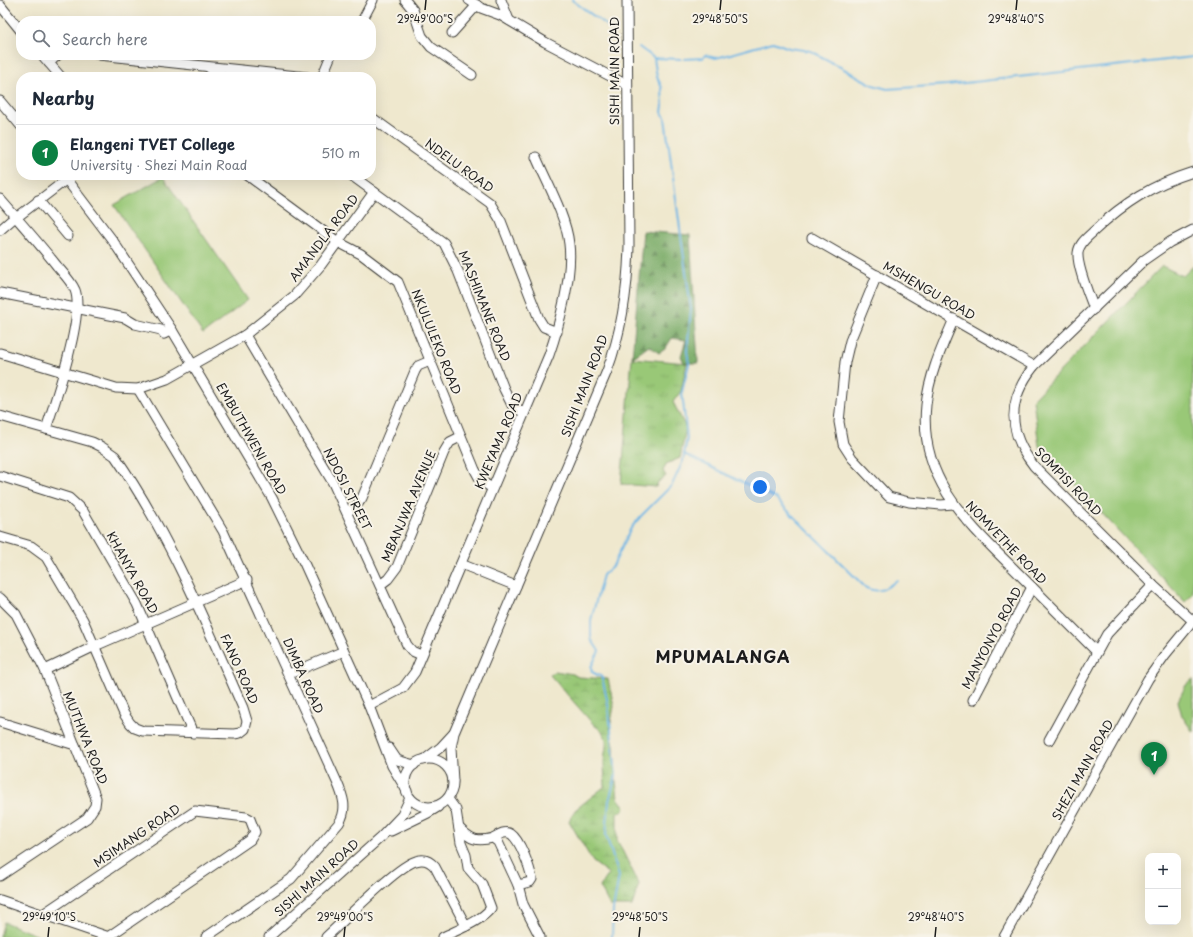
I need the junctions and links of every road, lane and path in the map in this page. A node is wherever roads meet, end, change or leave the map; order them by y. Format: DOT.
graph roads {
  1 [pos="373,0"];
  2 [pos="405,0"];
  3 [pos="468,0"];
  4 [pos="501,0"];
  5 [pos="627,0"];
  6 [pos="0,5"];
  7 [pos="477,5"];
  8 [pos="365,16"];
  9 [pos="509,20"];
  10 [pos="16,25"];
  11 [pos="452,33"];
  12 [pos="46,60"];
  13 [pos="52,60"];
  14 [pos="144,60"];
  15 [pos="329,60"];
  16 [pos="49,63"];
  17 [pos="208,67"];
  18 [pos="57,72"];
  19 [pos="214,72"];
  20 [pos="258,72"];
  21 [pos="324,72"];
  22 [pos="472,75"];
  23 [pos="627,85"];
  24 [pos="0,101"];
  25 [pos="16,111"];
  26 [pos="9,112"];
  27 [pos="16,120"];
  28 [pos="376,120"];
  29 [pos="536,157"];
  30 [pos="1193,172"];
  31 [pos="61,180"];
  32 [pos="67,180"];
  33 [pos="254,180"];
  34 [pos="358,180"];
  35 [pos="374,192"];
  36 [pos="0,199"];
  37 [pos="38,200"];
  38 [pos="16,217"];
  39 [pos="0,230"];
  40 [pos="1193,230"];
  41 [pos="68,236"];
  42 [pos="812,238"];
  43 [pos="338,242"];
  44 [pos="877,275"];
  45 [pos="0,292"];
  46 [pos="77,308"];
  47 [pos="1094,309"];
  48 [pos="954,319"];
  49 [pos="172,330"];
  50 [pos="557,332"];
  51 [pos="245,335"];
  52 [pos="0,353"];
  53 [pos="430,361"];
  54 [pos="194,364"];
  55 [pos="1034,366"];
  56 [pos="64,373"];
  57 [pos="138,389"];
  58 [pos="524,413"];
  59 [pos="0,416"];
  60 [pos="46,429"];
  61 [pos="460,437"];
  62 [pos="0,476"];
  63 [pos="492,488"];
  64 [pos="953,504"];
  65 [pos="347,512"];
  66 [pos="0,537"];
  67 [pos="461,564"];
  68 [pos="247,580"];
  69 [pos="380,585"];
  70 [pos="1153,585"];
  71 [pos="516,586"];
  72 [pos="1032,587"];
  73 [pos="0,598"];
  74 [pos="196,602"];
  75 [pos="1193,621"];
  76 [pos="146,625"];
  77 [pos="95,646"];
  78 [pos="344,651"];
  79 [pos="1096,651"];
  80 [pos="421,655"];
  81 [pos="45,670"];
  82 [pos="289,674"];
  83 [pos="973,700"];
  84 [pos="369,706"];
  85 [pos="0,722"];
  86 [pos="194,733"];
  87 [pos="454,733"];
  88 [pos="382,737"];
  89 [pos="1049,740"];
  90 [pos="75,745"];
  91 [pos="418,763"];
  92 [pos="453,781"];
  93 [pos="409,794"];
  94 [pos="448,799"];
  95 [pos="440,805"];
  96 [pos="459,828"];
  97 [pos="381,837"];
  98 [pos="493,838"];
  99 [pos="0,876"];
  100 [pos="518,885"];
  101 [pos="0,900"];
  102 [pos="43,914"];
  103 [pos="466,926"];
  104 [pos="108,937"];
  105 [pos="206,937"];
  106 [pos="268,937"];
  107 [pos="326,937"];
  108 [pos="443,937"];
  109 [pos="540,937"];
  110 [pos="1004,937"];
  1 -- 8 [label="street"];
  2 -- 22 [label="street"];
  3 -- 7 [label="street"];
  4 -- 9 [label="street"];
  5 -- 23 [label="street, SISHI MAIN ROAD"];
  6 -- 10 [label="street"];
  7 -- 9 [label="street"];
  7 -- 11 [label="street"];
  9 -- 23 [label="street"];
  12 -- 16 [label="street"];
  13 -- 16 [label="street"];
  14 -- 17 [label="street"];
  15 -- 21 [label="street"];
  16 -- 18 [label="street"];
  17 -- 19 [label="street"];
  17 -- 20 [label="street"];
  23 -- 71 [label="street, SISHI MAIN ROAD"];
  24 -- 26 [label="street"];
  25 -- 26 [label="street"];
  26 -- 27 [label="street"];
  28 -- 50 [label="street, NDELU ROAD"];
  29 -- 50 [label="street, KWEYAMA ROAD"];
  30 -- 47 [label="street"];
  31 -- 37 [label="street"];
  32 -- 49 [label="street, EMBUTHWENI ROAD"];
  33 -- 43 [label="street, NKULULEKO ROAD"];
  34 -- 35 [label="street, MASHIMANE ROAD"];
  35 -- 43 [label="street, AMANDLA ROAD"];
  35 -- 58 [label="street, MASHIMANE ROAD"];
  36 -- 38 [label="street"];
  37 -- 38 [label="street"];
  37 -- 41 [label="street"];
  38 -- 39 [label="street"];
  38 -- 46 [label="street"];
  40 -- 47 [label="street, SOMPISI ROAD"];
  42 -- 44 [label="street, MSHENGU ROAD"];
  43 -- 51 [label="street, AMANDLA ROAD"];
  43 -- 53 [label="street, NKULULEKO ROAD"];
  44 -- 48 [label="street, MSHENGU ROAD"];
  44 -- 64 [label="street"];
  45 -- 46 [label="street"];
  46 -- 49 [label="street"];
  46 -- 56 [label="street"];
  47 -- 55 [label="street, SOMPISI ROAD"];
  48 -- 55 [label="street, MSHENGU ROAD"];
  48 -- 64 [label="street, NOMVETHE ROAD"];
  49 -- 54 [label="street, EMBUTHWENI ROAD"];
  50 -- 58 [label="street, KWEYAMA ROAD"];
  51 -- 54 [label="street, AMANDLA ROAD"];
  51 -- 65 [label="street, NDOSI STREET"];
  52 -- 56 [label="street"];
  53 -- 61 [label="street, NKULULEKO ROAD"];
  53 -- 65 [label="street"];
  54 -- 57 [label="street, AMANDLA ROAD"];
  54 -- 78 [label="street, EMBUTHWENI ROAD"];
  55 -- 70 [label="street, SOMPISI ROAD"];
  56 -- 57 [label="street"];
  56 -- 60 [label="street"];
  57 -- 68 [label="street, DIMBA ROAD"];
  58 -- 63 [label="street, KWEYAMA ROAD"];
  59 -- 60 [label="street, FANO ROAD"];
  60 -- 74 [label="street, FANO ROAD"];
  61 -- 63 [label="street, NKULULEKO ROAD"];
  61 -- 69 [label="street, MBANJWA AVENUE"];
  62 -- 76 [label="street, KHANYA ROAD"];
  63 -- 67 [label="street, KWEYAMA ROAD"];
  64 -- 72 [label="street, NOMVETHE ROAD"];
  65 -- 69 [label="street, NDOSI STREET"];
  66 -- 77 [label="street, FANO ROAD"];
  67 -- 71 [label="street"];
  67 -- 80 [label="street, KWEYAMA ROAD"];
  68 -- 74 [label="street"];
  68 -- 82 [label="street, DIMBA ROAD"];
  69 -- 80 [label="street, NDOSI STREET"];
  70 -- 75 [label="street, SOMPISI ROAD"];
  70 -- 79 [label="street"];
  71 -- 87 [label="street, SISHI MAIN ROAD"];
  72 -- 79 [label="street, NOMVETHE ROAD"];
  72 -- 83 [label="street, MANYONYO ROAD"];
  73 -- 81 [label="street, MUTHWA ROAD"];
  74 -- 76 [label="street"];
  74 -- 86 [label="street, FANO ROAD"];
  75 -- 110 [label="street, SHEZI MAIN ROAD"];
  76 -- 77 [label="street"];
  76 -- 86 [label="street, KHANYA ROAD"];
  77 -- 81 [label="street"];
  77 -- 86 [label="street, FANO ROAD"];
  78 -- 82 [label="street"];
  78 -- 84 [label="street, EMBUTHWENI ROAD"];
  79 -- 89 [label="street"];
  80 -- 84 [label="street, KWEYAMA ROAD"];
  81 -- 90 [label="street, MUTHWA ROAD"];
  82 -- 105 [label="street, DIMBA ROAD"];
  84 -- 88 [label="street, EMBUTHWENI ROAD"];
  85 -- 90 [label="street"];
  87 -- 91 [label="street, SISHI MAIN ROAD"];
  87 -- 92 [label="street, SISHI MAIN ROAD"];
  88 -- 91 [label="street, EMBUTHWENI ROAD"];
  88 -- 93 [label="street, EMBUTHWENI ROAD"];
  90 -- 99 [label="street, MUTHWA ROAD"];
  91 -- 92 [label="street"];
  91 -- 93 [label="street"];
  92 -- 94 [label="street"];
  93 -- 95 [label="street"];
  93 -- 97 [label="street, SISHI MAIN ROAD"];
  94 -- 95 [label="street"];
  94 -- 96 [label="street"];
  95 -- 97 [label="street, SISHI MAIN ROAD"];
  96 -- 98 [label="street"];
  96 -- 103 [label="street"];
  97 -- 106 [label="street, SISHI MAIN ROAD"];
  98 -- 100 [label="street"];
  98 -- 100 [label="street"];
  100 -- 109 [label="street"];
  101 -- 102 [label="street"];
  102 -- 104 [label="street"];
  102 -- 104 [label="street, MSIMANG ROAD"];
  103 -- 107 [label="street"];
  103 -- 108 [label="street"];
}
